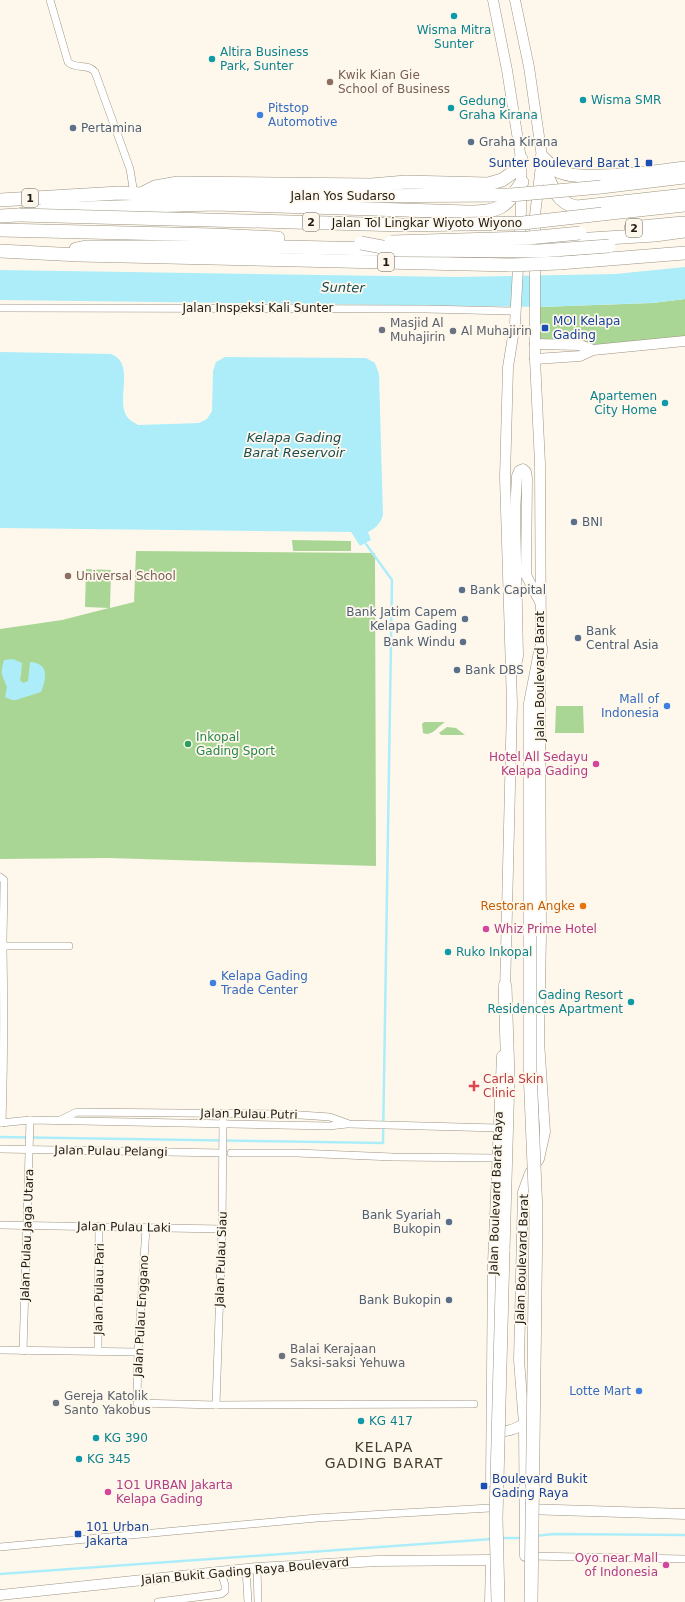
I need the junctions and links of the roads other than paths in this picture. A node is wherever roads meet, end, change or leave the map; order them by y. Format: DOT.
graph roads {
  1 [pos="50,0"];
  2 [pos="493,0"];
  3 [pos="515,0"];
  4 [pos="522,159"];
  5 [pos="542,160"];
  6 [pos="685,168"];
  7 [pos="685,177"];
  8 [pos="522,182"];
  9 [pos="137,194"];
  10 [pos="685,195"];
  11 [pos="0,200"];
  12 [pos="685,205"];
  13 [pos="577,207"];
  14 [pos="19,215"];
  15 [pos="0,216"];
  16 [pos="685,222"];
  17 [pos="0,230"];
  18 [pos="685,231"];
  19 [pos="685,238"];
  20 [pos="582,239"];
  21 [pos="361,243"];
  22 [pos="535,249"];
  23 [pos="0,251"];
  24 [pos="54,253"];
  25 [pos="685,253"];
  26 [pos="517,267"];
  27 [pos="0,308"];
  28 [pos="515,310"];
  29 [pos="685,341"];
  30 [pos="535,344"];
  31 [pos="593,350"];
  32 [pos="535,359"];
  33 [pos="540,602"];
  34 [pos="541,649"];
  35 [pos="512,682"];
  36 [pos="2,879"];
  37 [pos="2,946"];
  38 [pos="68,946"];
  39 [pos="505,986"];
  40 [pos="2,1053"];
  41 [pos="119,1112"];
  42 [pos="223,1113"];
  43 [pos="286,1114"];
  44 [pos="60,1120"];
  45 [pos="30,1122"];
  46 [pos="119,1122"];
  47 [pos="1,1123"];
  48 [pos="287,1124"];
  49 [pos="349,1124"];
  50 [pos="222,1125"];
  51 [pos="498,1128"];
  52 [pos="30,1148"];
  53 [pos="0,1149"];
  54 [pos="223,1150"];
  55 [pos="231,1153"];
  56 [pos="497,1158"];
  57 [pos="0,1225"];
  58 [pos="26,1225"];
  59 [pos="99,1226"];
  60 [pos="146,1228"];
  61 [pos="222,1229"];
  62 [pos="0,1350"];
  63 [pos="23,1350"];
  64 [pos="98,1351"];
  65 [pos="138,1352"];
  66 [pos="474,1404"];
  67 [pos="216,1405"];
  68 [pos="524,1424"];
  69 [pos="491,1430"];
  70 [pos="490,1508"];
  71 [pos="525,1513"];
  72 [pos="685,1514"];
  73 [pos="0,1547"];
  74 [pos="525,1556"];
  75 [pos="491,1557"];
  76 [pos="685,1559"];
  77 [pos="257,1568"];
  78 [pos="246,1569"];
  79 [pos="221,1572"];
  80 [pos="0,1594"];
  81 [pos="158,1602"];
  82 [pos="248,1602"];
  83 [pos="258,1602"];
  84 [pos="490,1602"];
  85 [pos="498,1602"];
  86 [pos="526,1602"];
  87 [pos="531,1602"];
  1 -- 9 [label="street"];
  2 -- 4 [label="main road"];
  3 -- 5 [label="main road, Jalan Boulevard Barat"];
  4 -- 8 [label="main road"];
  4 -- 9 [label="highway"];
  5 -- 6 [label="highway"];
  5 -- 13 [label="highway"];
  5 -- 22 [label="main road, Jalan Boulevard Barat"];
  7 -- 9 [label="highway, Jalan Yos Sudarso / 1, bridge"];
  8 -- 14 [label="highway, bridge"];
  8 -- 26 [label="main road"];
  9 -- 11 [label="highway, Jalan Yos Sudarso / 1"];
  10 -- 13 [label="highway"];
  12 -- 14 [label="highway, Jalan Tol Lingkar Wiyoto Wiyono / 2, bridge"];
  13 -- 20 [label="highway"];
  14 -- 15 [label="highway, Jalan Tol Lingkar Wiyoto Wiyono / 2"];
  16 -- 21 [label="highway, Jalan Tol Lingkar Wiyoto Wiyono / 2, bridge"];
  17 -- 21 [label="highway, Jalan Tol Lingkar Wiyoto Wiyono / 2"];
  18 -- 20 [label="highway"];
  19 -- 21 [label="highway, bridge"];
  20 -- 22 [label="highway"];
  22 -- 30 [label="main road, Jalan Boulevard Barat"];
  23 -- 24 [label="highway, 1"];
  24 -- 25 [label="highway, 1, bridge"];
  24 -- 26 [label="highway"];
  26 -- 28 [label="main road"];
  27 -- 28 [label="street, Jalan Inspeksi Kali Sunter"];
  28 -- 35 [label="main road"];
  29 -- 31 [label="main road"];
  30 -- 31 [label="main road"];
  30 -- 32 [label="main road, Jalan Boulevard Barat"];
  31 -- 32 [label="main road"];
  32 -- 33 [label="main road, Jalan Boulevard Barat"];
  33 -- 34 [label="main road, Jalan Boulevard Barat"];
  33 -- 35 [label="main road"];
  34 -- 68 [label="main road, Jalan Boulevard Barat"];
  34 -- 87 [label="highway, bridge"];
  35 -- 39 [label="main road, Jalan Boulevard Barat Raya"];
  36 -- 37 [label="street"];
  37 -- 38 [label="street"];
  37 -- 40 [label="street"];
  39 -- 51 [label="main road, Jalan Boulevard Barat Raya"];
  39 -- 85 [label="highway, bridge"];
  40 -- 47 [label="street"];
  41 -- 42 [label="street, Jalan Pulau Putri"];
  41 -- 44 [label="street, Jalan Pulau Putri"];
  41 -- 46 [label="street"];
  42 -- 43 [label="street, Jalan Pulau Putri"];
  42 -- 50 [label="street, Jalan Pulau Siau"];
  43 -- 48 [label="street"];
  43 -- 49 [label="street, Jalan Pulau Putri"];
  44 -- 45 [label="street, Jalan Pulau Putri"];
  44 -- 46 [label="street"];
  45 -- 47 [label="street, Jalan Pulau Putri"];
  45 -- 52 [label="street, Jalan Pulau Jaga Utara"];
  46 -- 50 [label="street"];
  48 -- 49 [label="street"];
  48 -- 50 [label="street"];
  49 -- 51 [label="street, Jalan Pulau Putri"];
  50 -- 54 [label="street, Jalan Pulau Siau"];
  51 -- 56 [label="main road, Jalan Boulevard Barat Raya"];
  52 -- 53 [label="street, Jalan Pulau Pelangi"];
  52 -- 54 [label="street, Jalan Pulau Pelangi"];
  52 -- 58 [label="street, Jalan Pulau Jaga Utara"];
  54 -- 61 [label="street, Jalan Pulau Siau"];
  55 -- 56 [label="street"];
  56 -- 69 [label="main road, Jalan Boulevard Barat Raya"];
  57 -- 58 [label="street, Jalan Pulau Laki"];
  58 -- 59 [label="street, Jalan Pulau Laki"];
  58 -- 63 [label="street, Jalan Pulau Jaga Utara"];
  59 -- 60 [label="street, Jalan Pulau Laki"];
  59 -- 64 [label="street, Jalan Pulau Pari"];
  60 -- 61 [label="street, Jalan Pulau Laki"];
  60 -- 65 [label="street, Jalan Pulau Enggano"];
  61 -- 67 [label="street, Jalan Pulau Siau"];
  62 -- 63 [label="street"];
  63 -- 64 [label="street"];
  64 -- 65 [label="street"];
  65 -- 67 [label="street, Jalan Pulau Enggano"];
  66 -- 67 [label="street"];
  68 -- 69 [label="main road"];
  68 -- 71 [label="main road, Jalan Boulevard Barat"];
  69 -- 70 [label="main road, Jalan Boulevard Barat Raya"];
  70 -- 73 [label="street"];
  70 -- 75 [label="main road, Jalan Boulevard Barat Raya"];
  71 -- 72 [label="main road"];
  71 -- 74 [label="main road, Jalan Boulevard Barat"];
  74 -- 76 [label="street"];
  74 -- 86 [label="main road, Jalan Boulevard Barat"];
  75 -- 77 [label="main road, Jalan Bukit Gading Raya Boulevard"];
  75 -- 84 [label="main road, Jalan Boulevard Barat Raya"];
  77 -- 78 [label="main road, Jalan Bukit Gading Raya Boulevard"];
  77 -- 83 [label="street"];
  78 -- 79 [label="main road, Jalan Bukit Gading Raya Boulevard"];
  78 -- 82 [label="street"];
  79 -- 80 [label="main road, Jalan Bukit Gading Raya Boulevard"];
  79 -- 81 [label="street"];
}
